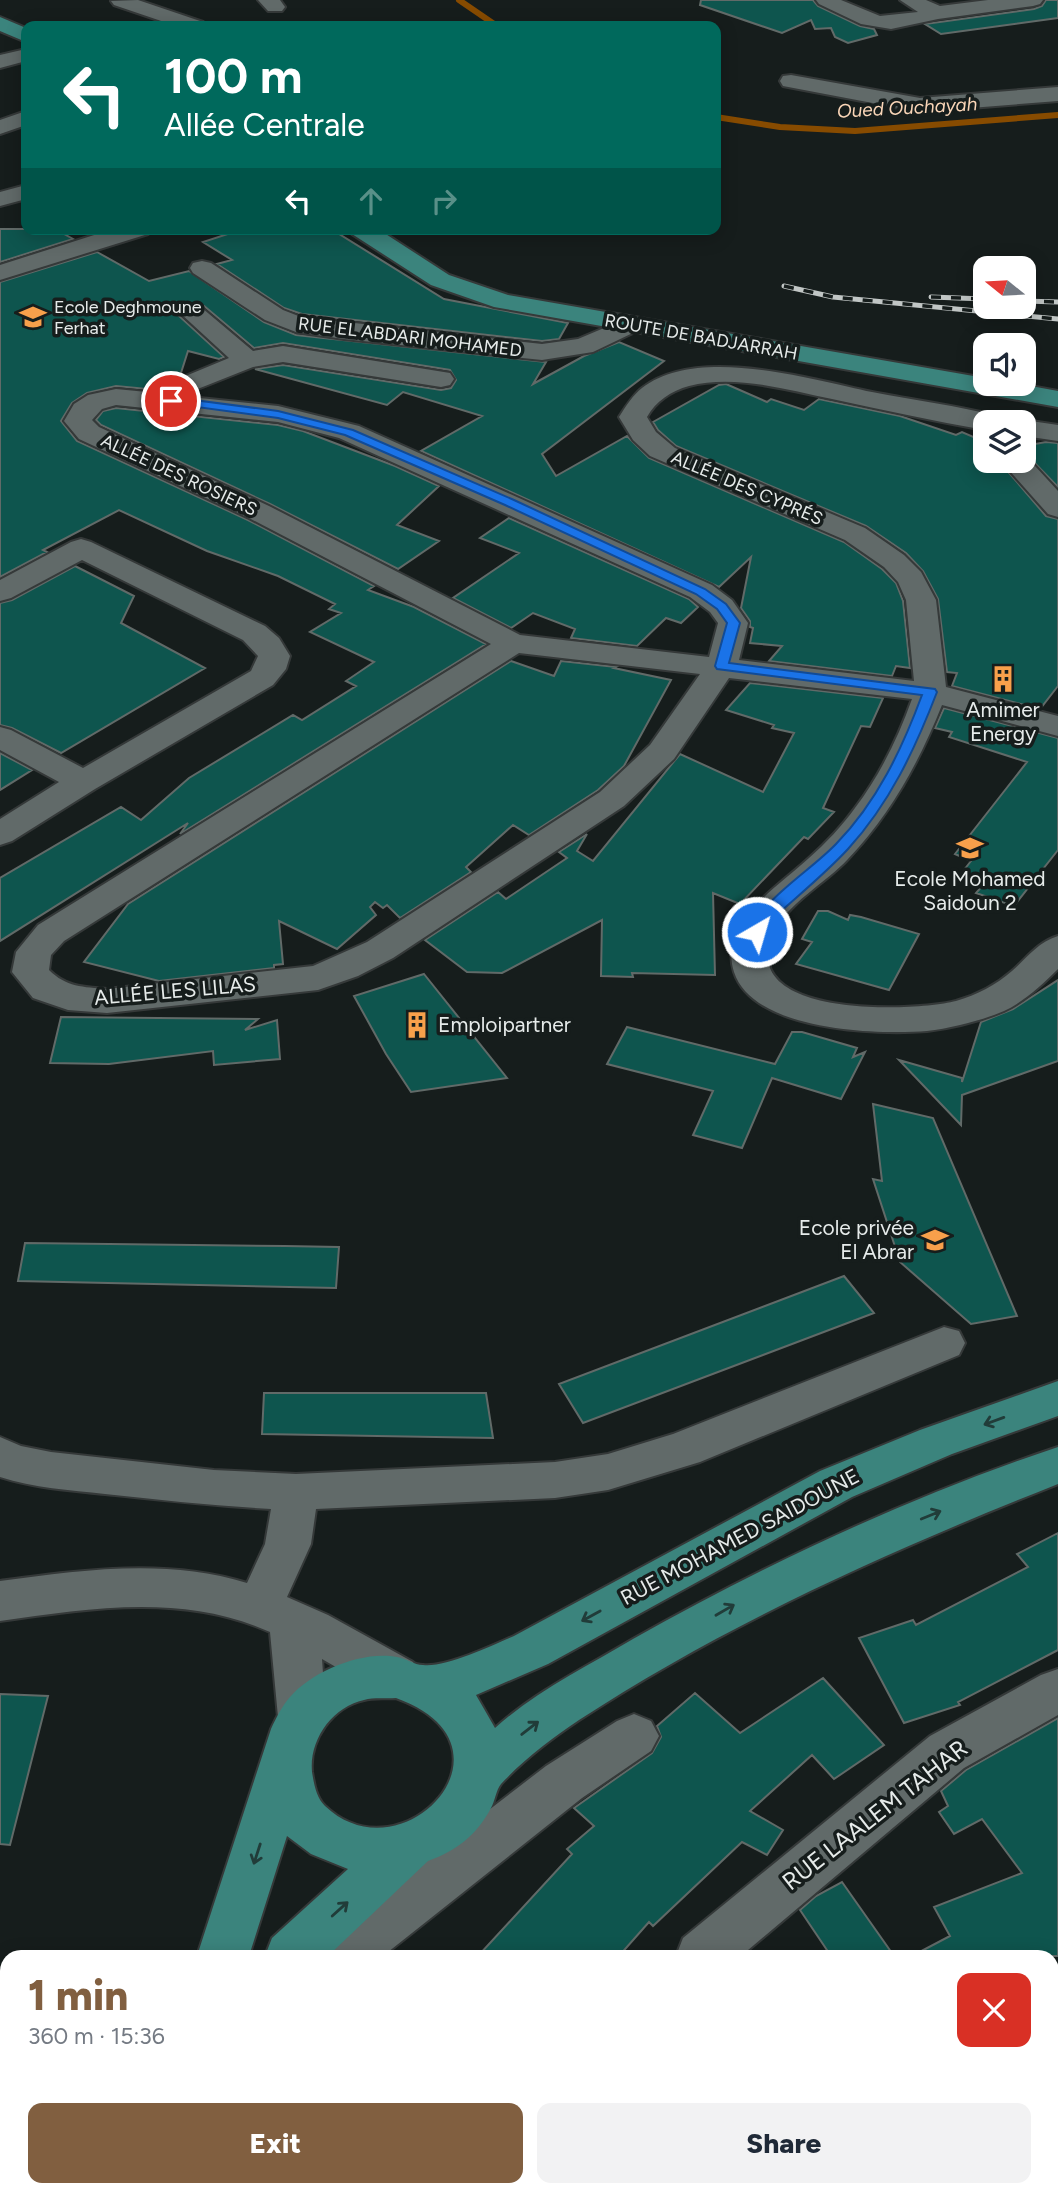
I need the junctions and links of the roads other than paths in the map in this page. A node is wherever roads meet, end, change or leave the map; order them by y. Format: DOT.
graph roads {
  1 [pos="178,0"];
  2 [pos="826,0"];
  3 [pos="910,0"];
  4 [pos="1033,0"];
  5 [pos="121,1"];
  6 [pos="155,11"];
  7 [pos="937,13"];
  8 [pos="138,21"];
  9 [pos="182,21"];
  10 [pos="0,23"];
  11 [pos="21,34"];
  12 [pos="21,56"];
  13 [pos="0,62"];
  14 [pos="791,81"];
  15 [pos="1058,94"];
  16 [pos="21,120"];
  17 [pos="0,127"];
  18 [pos="21,193"];
  19 [pos="0,199"];
  20 [pos="120,235"];
  21 [pos="370,235"];
  22 [pos="202,268"];
  23 [pos="0,273"];
  24 [pos="192,313"];
  25 [pos="629,325"];
  26 [pos="247,360"];
  27 [pos="878,368"];
  28 [pos="441,379"];
  29 [pos="148,399"];
  30 [pos="1058,399"];
  31 [pos="973,421"];
  32 [pos="973,423"];
  33 [pos="1036,430"];
  34 [pos="1058,433"];
  35 [pos="1026,473"];
  36 [pos="1058,508"];
  37 [pos="0,592"];
  38 [pos="513,643"];
  39 [pos="722,666"];
  40 [pos="930,692"];
  41 [pos="1058,726"];
  42 [pos="0,737"];
  43 [pos="83,782"];
  44 [pos="0,834"];
  45 [pos="1058,948"];
  46 [pos="944,1343"];
  47 [pos="1058,1398"];
  48 [pos="0,1455"];
  49 [pos="1058,1465"];
  50 [pos="296,1492"];
  51 [pos="0,1601"];
  52 [pos="275,1613"];
  53 [pos="411,1681"];
  54 [pos="1058,1690"];
  55 [pos="302,1717"];
  56 [pos="634,1736"];
  57 [pos="285,1766"];
  58 [pos="479,1773"];
  59 [pos="409,1847"];
  60 [pos="225,1950"];
  61 [pos="297,1950"];
  62 [pos="352,1950"];
  63 [pos="709,1950"];
  1 -- 6 [label="street"];
  2 -- 7 [label="street"];
  3 -- 7 [label="street"];
  4 -- 7 [label="street"];
  5 -- 6 [label="street"];
  6 -- 8 [label="street"];
  6 -- 9 [label="street"];
  10 -- 11 [label="main road"];
  12 -- 13 [label="street"];
  14 -- 15 [label="street"];
  16 -- 17 [label="street"];
  18 -- 19 [label="street"];
  20 -- 23 [label="street"];
  21 -- 25 [label="main road, ROUTE DE BADJARRAH"];
  22 -- 25 [label="street, RUE EL ABDARI MOHAMED"];
  24 -- 26 [label="street"];
  25 -- 27 [label="main road, ROUTE DE BADJARRAH"];
  26 -- 28 [label="street"];
  26 -- 29 [label="street"];
  27 -- 30 [label="main road, ROUTE DE BADJARRAH"];
  27 -- 31 [label="street"];
  29 -- 38 [label="street, ALLÉE DES ROSIERS"];
  29 -- 39 [label="street, ALLÉE DES ROSIERS"];
  32 -- 40 [label="street, ALLÉE DES CYPRÉS"];
  33 -- 34 [label="street"];
  35 -- 36 [label="street"];
  37 -- 43 [label="street"];
  38 -- 39 [label="street"];
  38 -- 39 [label="street, ALLÉE LES LILAS"];
  39 -- 40 [label="street"];
  40 -- 41 [label="street"];
  40 -- 45 [label="street"];
  42 -- 43 [label="street"];
  43 -- 44 [label="street"];
  46 -- 50 [label="street"];
  47 -- 53 [label="main road, RUE MOHAMED SAIDOUNE, one-way"];
  48 -- 50 [label="street"];
  58 -- 49 [label="main road, one-way"];
  50 -- 52 [label="street"];
  51 -- 52 [label="street"];
  52 -- 53 [label="street"];
  52 -- 55 [label="street"];
  53 -- 55 [label="main road"];
  53 -- 58 [label="main road"];
  54 -- 63 [label="street, RUE LAALEM TAHAR"];
  55 -- 57 [label="main road"];
  56 -- 62 [label="street"];
  57 -- 59 [label="main road"];
  57 -- 60 [label="main road, one-way"];
  58 -- 59 [label="main road"];
  61 -- 59 [label="main road, one-way"];
}
